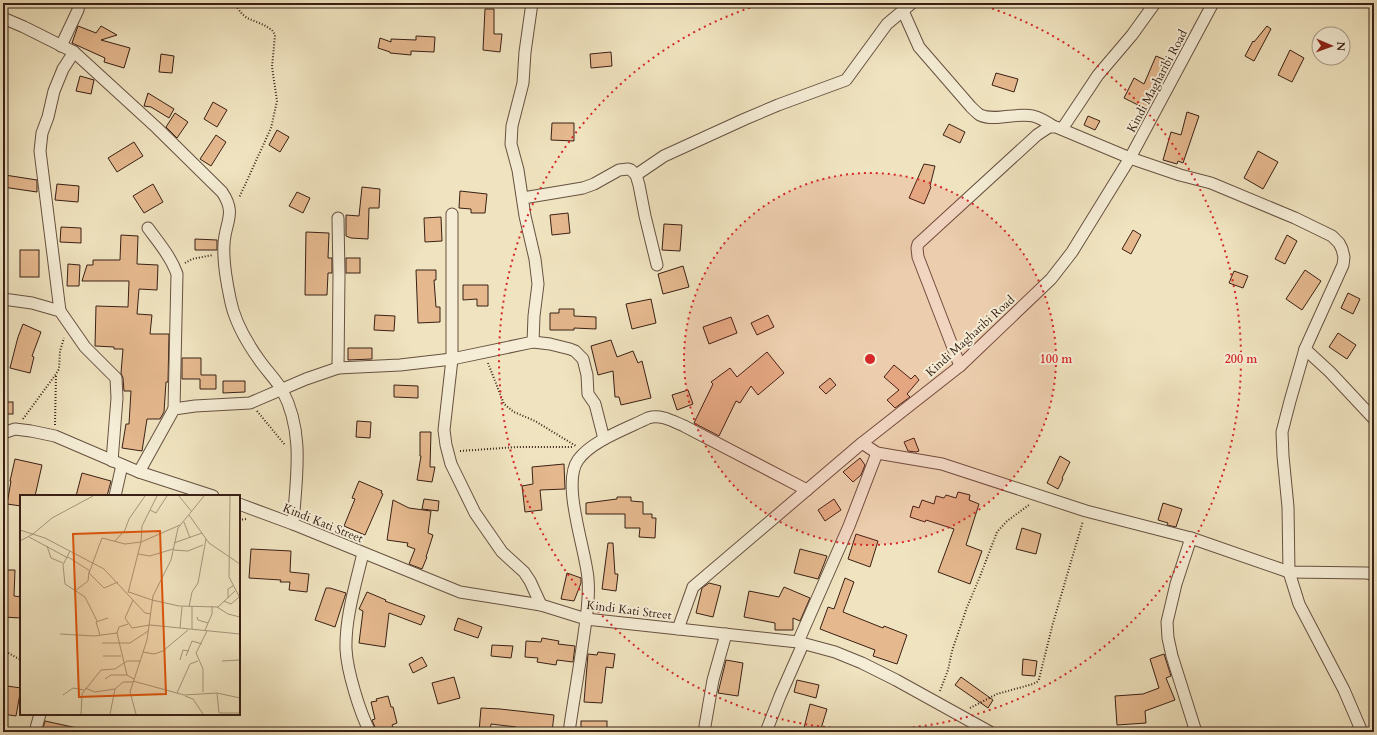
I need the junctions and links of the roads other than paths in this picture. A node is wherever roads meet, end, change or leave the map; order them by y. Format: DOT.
graph roads {
  1 [pos="79,3"];
  2 [pos="532,3"];
  3 [pos="912,3"];
  4 [pos="1155,3"];
  5 [pos="1213,3"];
  6 [pos="903,11"];
  7 [pos="3,18"];
  8 [pos="61,46"];
  9 [pos="74,52"];
  10 [pos="1057,128"];
  11 [pos="1130,158"];
  12 [pos="636,175"];
  13 [pos="522,198"];
  14 [pos="452,214"];
  15 [pos="338,218"];
  16 [pos="148,228"];
  17 [pos="657,265"];
  18 [pos="3,299"];
  19 [pos="60,311"];
  20 [pos="533,342"];
  21 [pos="1305,348"];
  22 [pos="452,359"];
  23 [pos="960,366"];
  24 [pos="338,368"];
  25 [pos="281,389"];
  26 [pos="174,410"];
  27 [pos="1374,419"];
  28 [pos="3,433"];
  29 [pos="604,439"];
  30 [pos="862,443"];
  31 [pos="877,453"];
  32 [pos="117,463"];
  33 [pos="138,472"];
  34 [pos="807,490"];
  35 [pos="115,495"];
  36 [pos="210,495"];
  37 [pos="240,504"];
  38 [pos="293,524"];
  39 [pos="1191,538"];
  40 [pos="363,553"];
  41 [pos="1289,572"];
  42 [pos="1374,575"];
  43 [pos="541,605"];
  44 [pos="586,619"];
  45 [pos="678,629"];
  46 [pos="726,634"];
  47 [pos="801,643"];
  48 [pos="40,715"];
  49 [pos="705,726"];
  50 [pos="35,732"];
  51 [pos="370,732"];
  52 [pos="569,732"];
  53 [pos="766,732"];
  54 [pos="990,732"];
  55 [pos="1196,732"];
  56 [pos="1362,732"];
  1 -- 8 [label="street"];
  2 -- 13 [label="street"];
  3 -- 6 [label="street"];
  4 -- 10 [label="street"];
  5 -- 11 [label="street, Kindi Magharibi Road"];
  6 -- 10 [label="street"];
  6 -- 12 [label="street"];
  7 -- 8 [label="street"];
  8 -- 9 [label="street"];
  9 -- 19 [label="street"];
  9 -- 25 [label="street"];
  10 -- 11 [label="street"];
  10 -- 23 [label="street"];
  11 -- 21 [label="street"];
  11 -- 23 [label="street, Kindi Magharibi Road"];
  12 -- 13 [label="street"];
  12 -- 17 [label="street"];
  13 -- 20 [label="street"];
  14 -- 22 [label="street"];
  15 -- 24 [label="street"];
  16 -- 26 [label="street"];
  18 -- 19 [label="street"];
  19 -- 32 [label="street"];
  20 -- 22 [label="street"];
  20 -- 29 [label="street"];
  21 -- 27 [label="street"];
  21 -- 41 [label="street"];
  22 -- 24 [label="street"];
  22 -- 43 [label="street"];
  23 -- 30 [label="street, Kindi Magharibi Road"];
  24 -- 25 [label="street"];
  25 -- 26 [label="street"];
  25 -- 38 [label="street"];
  26 -- 33 [label="street"];
  28 -- 32 [label="street"];
  29 -- 34 [label="street"];
  29 -- 44 [label="street"];
  30 -- 31 [label="street"];
  30 -- 34 [label="street, Kindi Magharibi Road"];
  31 -- 39 [label="street"];
  31 -- 47 [label="street"];
  32 -- 33 [label="street"];
  32 -- 35 [label="street"];
  33 -- 36 [label="street"];
  34 -- 45 [label="street, Kindi Magharibi Road"];
  37 -- 38 [label="street, Kindi Kati Street"];
  38 -- 40 [label="street, Kindi Kati Street"];
  39 -- 41 [label="street"];
  39 -- 55 [label="street"];
  40 -- 43 [label="street, Kindi Kati Street"];
  40 -- 51 [label="street"];
  41 -- 42 [label="street"];
  41 -- 56 [label="street"];
  43 -- 44 [label="street, Kindi Kati Street"];
  44 -- 45 [label="street, Kindi Kati Street"];
  44 -- 52 [label="street"];
  45 -- 46 [label="street, Kindi Kati Street"];
  46 -- 47 [label="street, Kindi Kati Street"];
  46 -- 49 [label="street"];
  47 -- 53 [label="street"];
  47 -- 54 [label="street, Kindi Kati Street"];
  48 -- 50 [label="street"];
}
